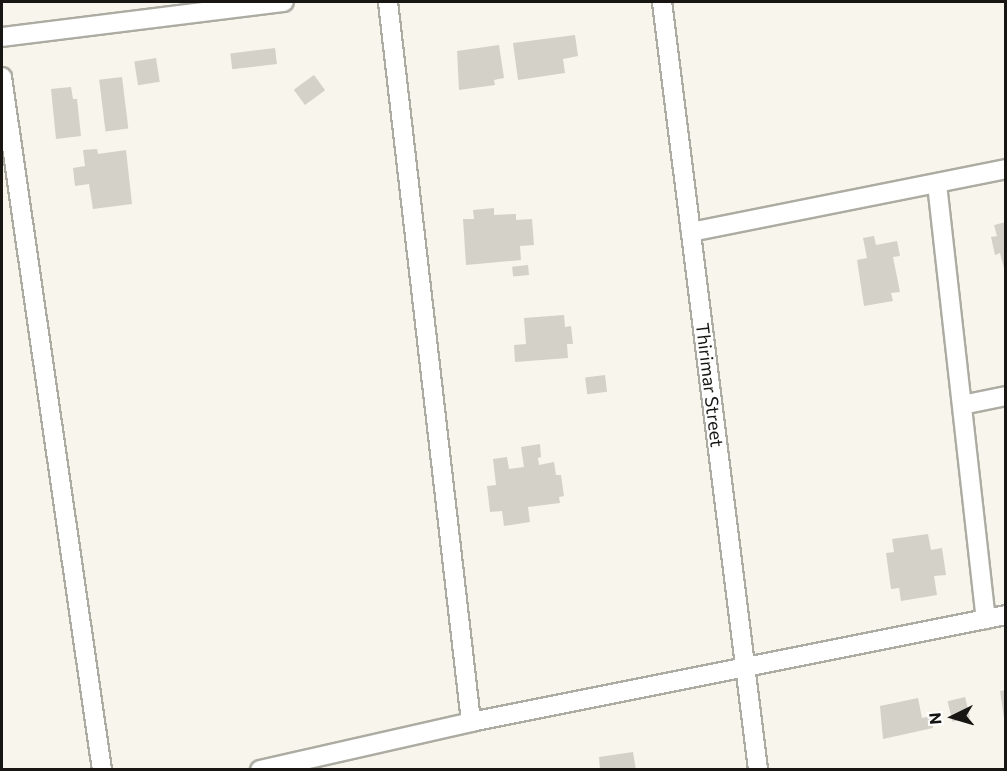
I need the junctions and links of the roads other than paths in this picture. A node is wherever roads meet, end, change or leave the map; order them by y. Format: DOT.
graph roads {
  1 [pos="284,2"];
  2 [pos="388,2"];
  3 [pos="662,2"];
  4 [pos="2,37"];
  5 [pos="2,77"];
  6 [pos="1005,169"];
  7 [pos="937,184"];
  8 [pos="691,232"];
  9 [pos="1005,396"];
  10 [pos="962,405"];
  11 [pos="1005,615"];
  12 [pos="986,619"];
  13 [pos="745,666"];
  14 [pos="471,722"];
  15 [pos="102,770"];
  16 [pos="260,770"];
  17 [pos="758,770"];
  1 -- 4 [label="street"];
  2 -- 14 [label="street"];
  3 -- 8 [label="street, Thirimar Street"];
  5 -- 15 [label="street"];
  6 -- 7 [label="street"];
  7 -- 8 [label="street"];
  7 -- 10 [label="street"];
  8 -- 13 [label="street, Thirimar Street"];
  9 -- 10 [label="street"];
  10 -- 12 [label="street"];
  11 -- 12 [label="street"];
  12 -- 13 [label="street"];
  13 -- 14 [label="street"];
  13 -- 17 [label="street, Thirimar Street"];
  14 -- 16 [label="street"];
}
